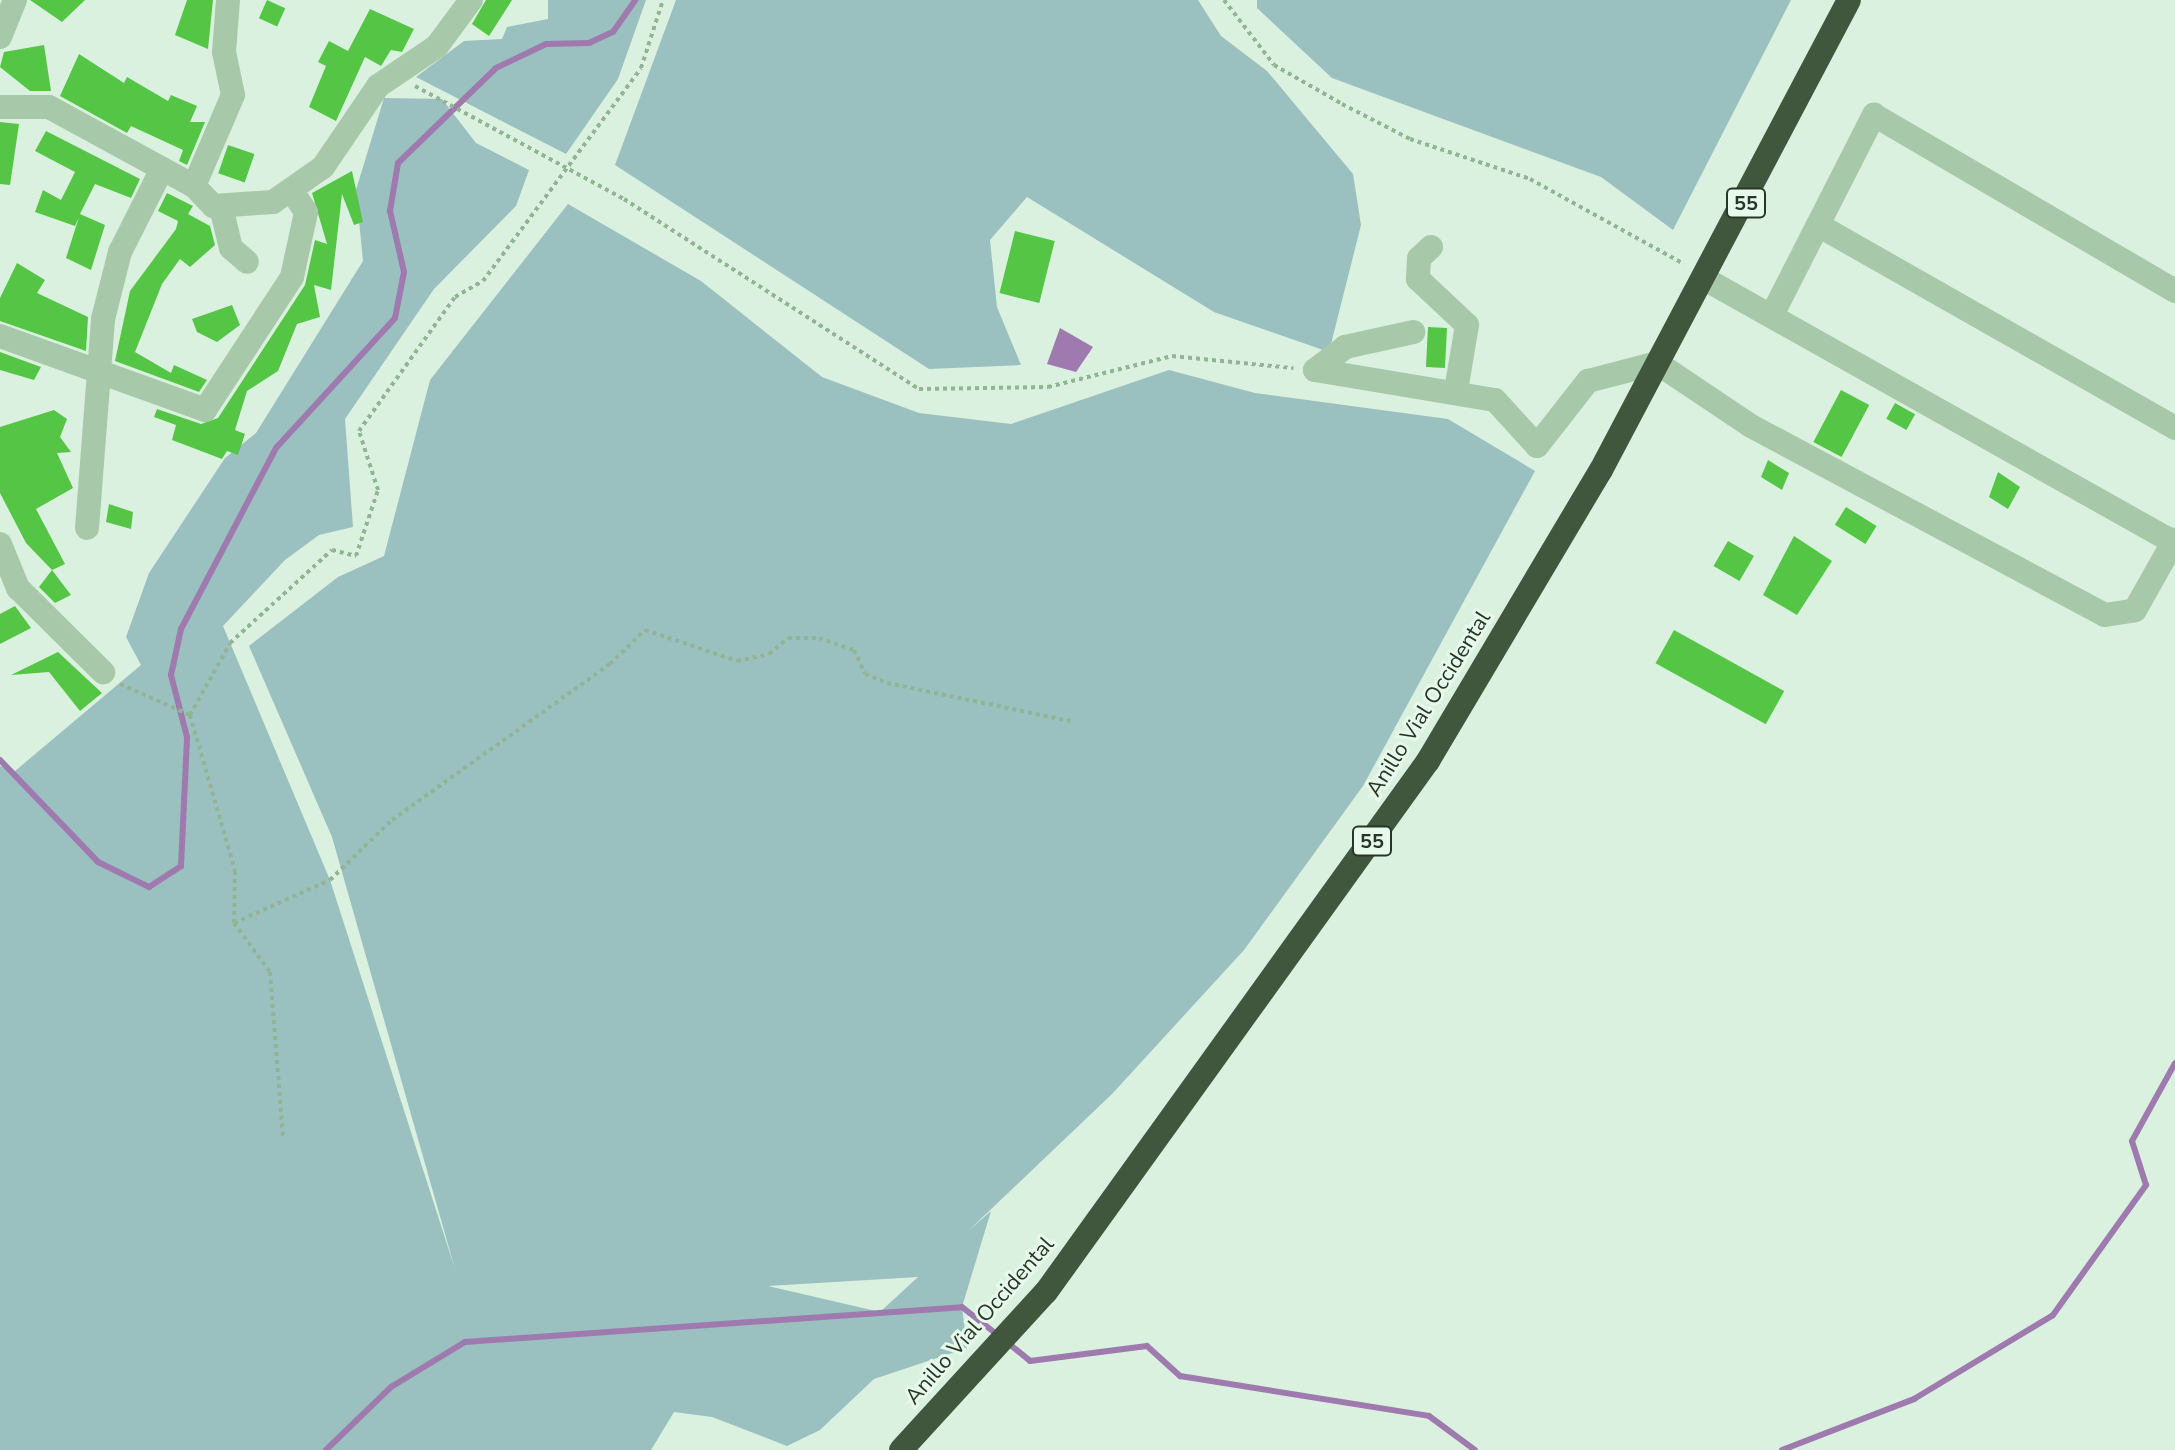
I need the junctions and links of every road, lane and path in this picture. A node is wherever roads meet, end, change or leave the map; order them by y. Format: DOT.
graph roads {
  1 [pos="15,0"];
  2 [pos="228,0"];
  3 [pos="663,0"];
  4 [pos="1224,0"];
  5 [pos="1849,0"];
  6 [pos="469,1"];
  7 [pos="0,37"];
  8 [pos="395,76"];
  9 [pos="0,107"];
  10 [pos="162,169"];
  11 [pos="566,169"];
  12 [pos="194,186"];
  13 [pos="292,191"];
  14 [pos="221,207"];
  15 [pos="1818,225"];
  16 [pos="1431,247"];
  17 [pos="247,262"];
  18 [pos="1705,279"];
  19 [pos="2175,291"];
  20 [pos="1772,315"];
  21 [pos="1413,332"];
  22 [pos="0,336"];
  23 [pos="1657,363"];
  24 [pos="1315,370"];
  25 [pos="97,373"];
  26 [pos="1456,391"];
  27 [pos="2175,428"];
  28 [pos="87,528"];
  29 [pos="2174,541"];
  30 [pos="0,544"];
  31 [pos="103,672"];
  32 [pos="190,715"];
  33 [pos="1070,721"];
  34 [pos="234,923"];
  35 [pos="283,1139"];
  36 [pos="901,1450"];
  1 -- 7 [label="street"];
  2 -- 12 [label="street"];
  3 -- 11 [label="path"];
  4 -- 18 [label="path"];
  5 -- 18 [label="highway, Anillo Vial Occidental / 55"];
  6 -- 8 [label="street"];
  8 -- 11 [label="path"];
  8 -- 13 [label="street"];
  9 -- 10 [label="street"];
  10 -- 12 [label="street"];
  10 -- 25 [label="street"];
  11 -- 24 [label="path"];
  11 -- 32 [label="path"];
  12 -- 14 [label="street"];
  13 -- 14 [label="street"];
  13 -- 25 [label="street"];
  14 -- 17 [label="street"];
  15 -- 19 [label="street"];
  15 -- 20 [label="street"];
  15 -- 27 [label="street"];
  16 -- 26 [label="street"];
  18 -- 20 [label="street"];
  18 -- 23 [label="highway, Anillo Vial Occidental / 55"];
  20 -- 29 [label="street"];
  21 -- 24 [label="street"];
  22 -- 25 [label="street"];
  23 -- 26 [label="street"];
  23 -- 29 [label="street"];
  23 -- 36 [label="highway, Anillo Vial Occidental / 55"];
  24 -- 26 [label="street"];
  25 -- 28 [label="street"];
  30 -- 31 [label="street"];
  31 -- 32 [label="path"];
  32 -- 34 [label="path"];
  33 -- 34 [label="path"];
  34 -- 35 [label="path"];
}
